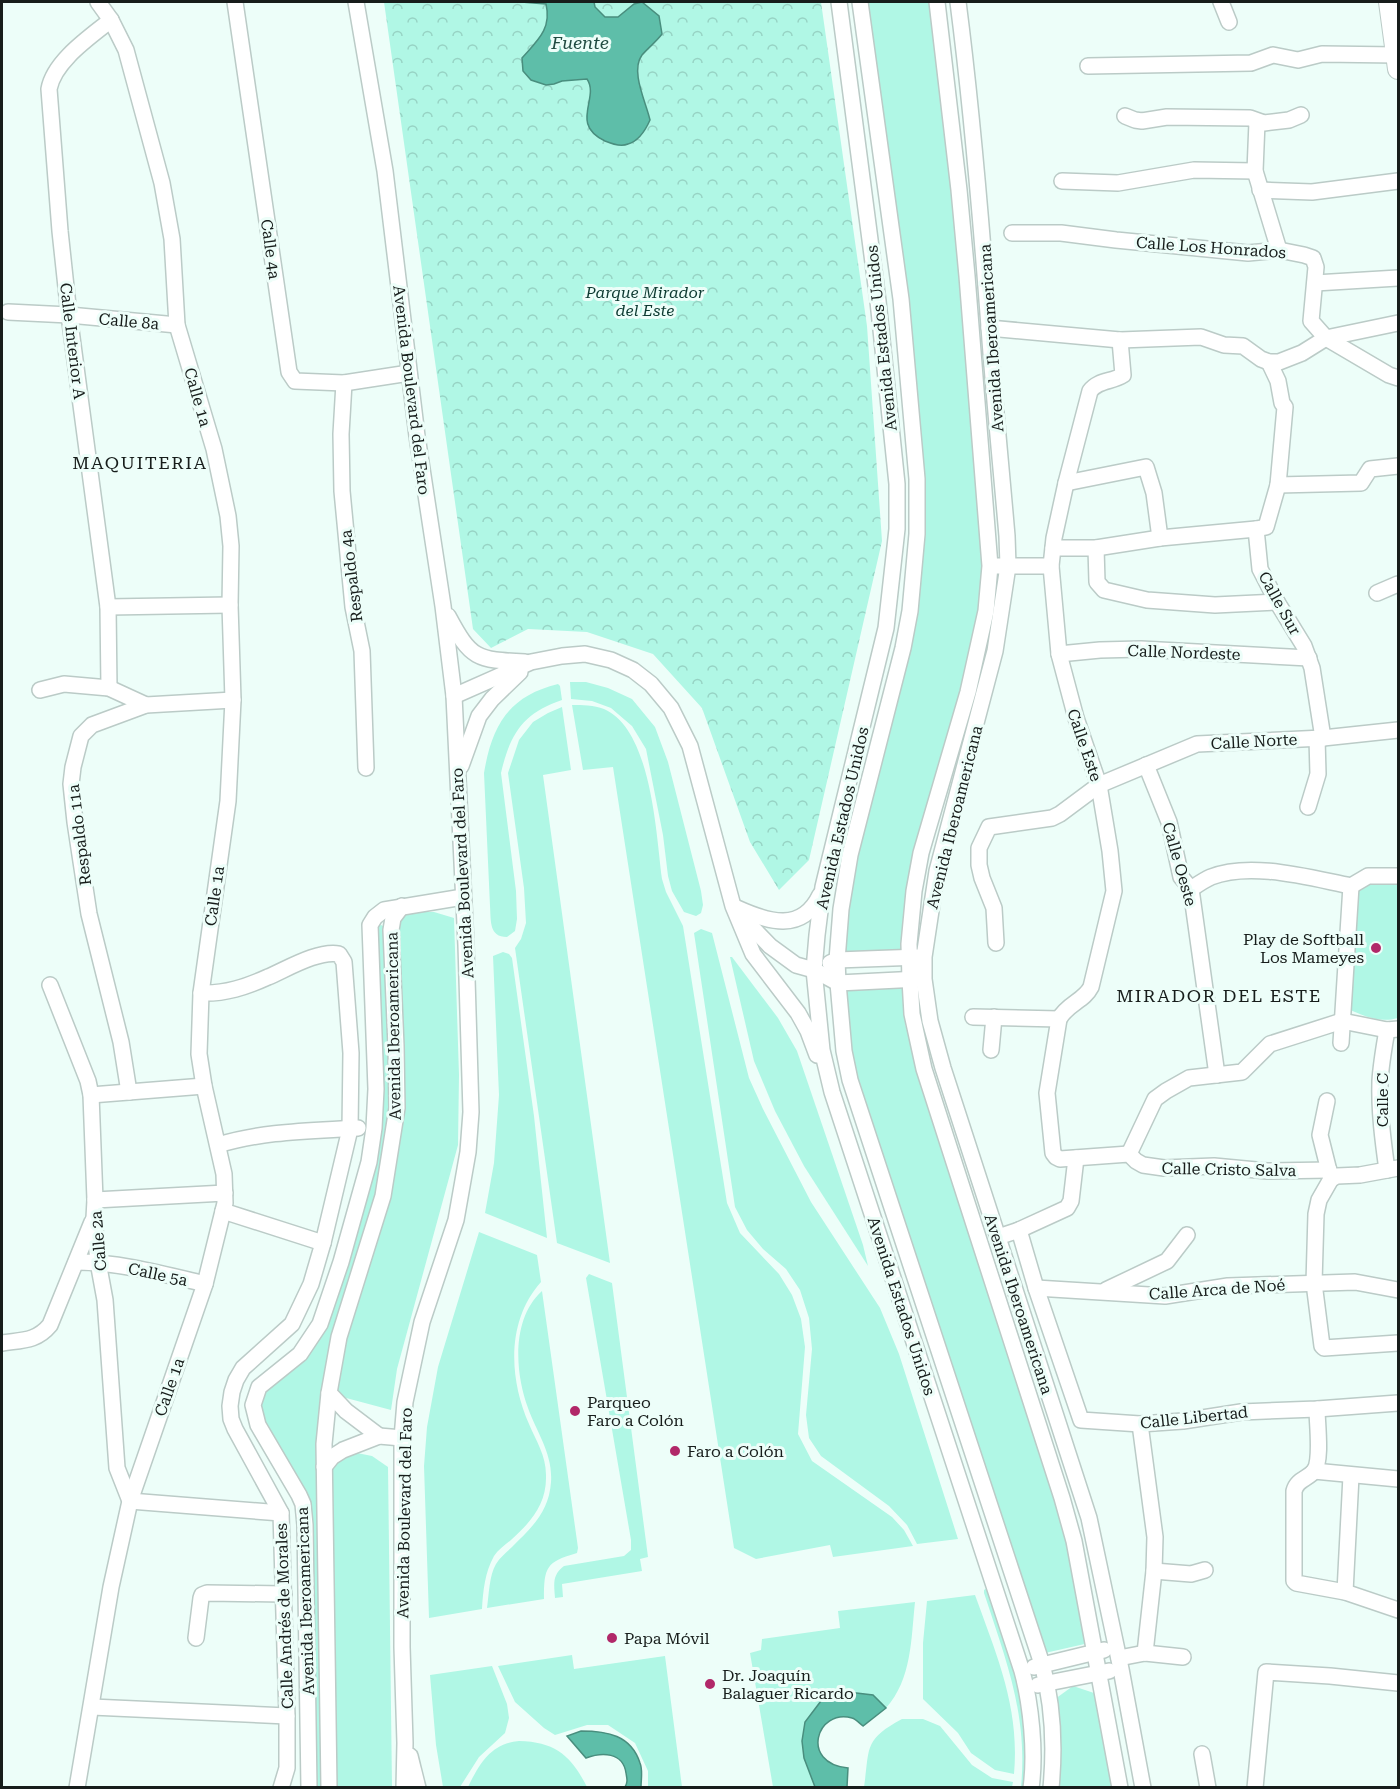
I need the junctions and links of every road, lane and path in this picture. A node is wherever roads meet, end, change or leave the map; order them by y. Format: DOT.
graph roads {
  1 [pos="98,2"];
  2 [pos="235,2"];
  3 [pos="356,2"];
  4 [pos="839,2"];
  5 [pos="860,2"];
  6 [pos="937,2"];
  7 [pos="958,2"];
  8 [pos="1221,2"];
  9 [pos="1389,2"];
  10 [pos="111,20"];
  11 [pos="1229,22"];
  12 [pos="1397,62"];
  13 [pos="1088,66"];
  14 [pos="1301,115"];
  15 [pos="1125,116"];
  16 [pos="1257,122"];
  17 [pos="1255,171"];
  18 [pos="1062,181"];
  19 [pos="1398,181"];
  20 [pos="1260,190"];
  21 [pos="1012,233"];
  22 [pos="1279,250"];
  23 [pos="1398,278"];
  24 [pos="1315,283"];
  25 [pos="901,299"];
  26 [pos="878,301"];
  27 [pos="8,312"];
  28 [pos="69,315"];
  29 [pos="1398,323"];
  30 [pos="177,325"];
  31 [pos="989,328"];
  32 [pos="1326,339"];
  33 [pos="1120,340"];
  34 [pos="1269,362"];
  35 [pos="409,373"];
  36 [pos="1398,378"];
  37 [pos="344,383"];
  38 [pos="1398,466"];
  39 [pos="1066,483"];
  40 [pos="1278,485"];
  41 [pos="1256,529"];
  42 [pos="1161,538"];
  43 [pos="1053,548"];
  44 [pos="1096,548"];
  45 [pos="990,566"];
  46 [pos="1051,566"];
  47 [pos="1008,567"];
  48 [pos="1398,584"];
  49 [pos="1377,593"];
  50 [pos="1277,602"];
  51 [pos="230,605"];
  52 [pos="108,606"];
  53 [pos="443,606"];
  54 [pos="1059,654"];
  55 [pos="1309,658"];
  56 [pos="531,662"];
  57 [pos="109,688"];
  58 [pos="40,690"];
  59 [pos="454,696"];
  60 [pos="233,700"];
  61 [pos="146,705"];
  62 [pos="1398,730"];
  63 [pos="1320,738"];
  64 [pos="1146,765"];
  65 [pos="366,768"];
  66 [pos="458,778"];
  67 [pos="1099,785"];
  68 [pos="1308,807"];
  69 [pos="1398,876"];
  70 [pos="1351,886"];
  71 [pos="823,887"];
  72 [pos="1191,889"];
  73 [pos="464,897"];
  74 [pos="402,906"];
  75 [pos="733,906"];
  76 [pos="996,943"];
  77 [pos="917,957"];
  78 [pos="837,960"];
  79 [pos="814,970"];
  80 [pos="917,979"];
  81 [pos="838,983"];
  82 [pos="50,985"];
  83 [pos="201,993"];
  84 [pos="973,1017"];
  85 [pos="994,1017"];
  86 [pos="1059,1019"];
  87 [pos="1342,1021"];
  88 [pos="1393,1030"];
  89 [pos="1341,1044"];
  90 [pos="991,1050"];
  91 [pos="1217,1075"];
  92 [pos="204,1086"];
  93 [pos="129,1092"];
  94 [pos="832,1092"];
  95 [pos="91,1095"];
  96 [pos="1327,1101"];
  97 [pos="394,1127"];
  98 [pos="374,1128"];
  99 [pos="350,1129"];
  100 [pos="218,1144"];
  101 [pos="1129,1154"];
  102 [pos="1076,1158"];
  103 [pos="1393,1169"];
  104 [pos="1330,1174"];
  105 [pos="225,1193"];
  106 [pos="95,1200"];
  107 [pos="223,1211"];
  108 [pos="94,1218"];
  109 [pos="1019,1230"];
  110 [pos="1187,1235"];
  111 [pos="998,1237"];
  112 [pos="323,1243"];
  113 [pos="76,1262"];
  114 [pos="98,1262"];
  115 [pos="1314,1283"];
  116 [pos="205,1284"];
  117 [pos="1036,1288"];
  118 [pos="1398,1290"];
  119 [pos="1104,1292"];
  120 [pos="2,1343"];
  121 [pos="1398,1343"];
  122 [pos="329,1393"];
  123 [pos="1398,1403"];
  124 [pos="1317,1409"];
  125 [pos="1140,1424"];
  126 [pos="379,1436"];
  127 [pos="402,1438"];
  128 [pos="324,1467"];
  129 [pos="1314,1471"];
  130 [pos="1351,1476"];
  131 [pos="1398,1479"];
  132 [pos="129,1501"];
  133 [pos="281,1513"];
  134 [pos="1205,1570"];
  135 [pos="1154,1571"];
  136 [pos="1345,1592"];
  137 [pos="284,1594"];
  138 [pos="1398,1610"];
  139 [pos="196,1638"];
  140 [pos="1095,1652"];
  141 [pos="1144,1653"];
  142 [pos="1118,1658"];
  143 [pos="1183,1658"];
  144 [pos="1042,1664"];
  145 [pos="1022,1671"];
  146 [pos="1099,1672"];
  147 [pos="1047,1683"];
  148 [pos="1398,1683"];
  149 [pos="1026,1687"];
  150 [pos="92,1707"];
  151 [pos="287,1716"];
  152 [pos="405,1743"];
  153 [pos="1202,1754"];
  154 [pos="77,1788"];
  155 [pos="281,1788"];
  156 [pos="309,1788"];
  157 [pos="329,1788"];
  158 [pos="404,1788"];
  159 [pos="418,1788"];
  160 [pos="1031,1788"];
  161 [pos="1051,1788"];
  162 [pos="1120,1788"];
  163 [pos="1143,1788"];
  164 [pos="1208,1788"];
  165 [pos="1255,1788"];
  1 -- 10 [label="street, Calle 1a"];
  2 -- 37 [label="street, Calle 4a"];
  3 -- 35 [label="street, Avenida Boulevard del Faro"];
  4 -- 26 [label="street, Avenida Estados Unidos"];
  5 -- 25 [label="street, Avenida Estados Unidos"];
  6 -- 45 [label="street, Avenida Iberoamericana"];
  7 -- 31 [label="street, Avenida Iberoamericana"];
  8 -- 11 [label="street"];
  9 -- 12 [label="main road"];
  10 -- 28 [label="street, Calle Interior A"];
  10 -- 30 [label="street, Calle 1a"];
  12 -- 13 [label="street"];
  14 -- 16 [label="street"];
  15 -- 16 [label="street"];
  16 -- 17 [label="street"];
  17 -- 18 [label="street"];
  17 -- 20 [label="street"];
  19 -- 20 [label="street"];
  20 -- 22 [label="street"];
  21 -- 22 [label="street, Calle Los Honrados"];
  22 -- 24 [label="street, Calle Los Honrados"];
  23 -- 24 [label="street"];
  24 -- 32 [label="street, Calle Los Honrados"];
  25 -- 26 [label="street"];
  25 -- 78 [label="street, Avenida Estados Unidos"];
  26 -- 71 [label="street, Avenida Estados Unidos"];
  27 -- 28 [label="street, Calle 8a"];
  28 -- 30 [label="street, Calle 8a"];
  28 -- 52 [label="street, Calle Interior A"];
  29 -- 32 [label="street"];
  30 -- 51 [label="street, Calle 1a"];
  31 -- 33 [label="street"];
  31 -- 47 [label="street, Avenida Iberoamericana"];
  32 -- 34 [label="street"];
  32 -- 36 [label="street, Calle Los Honrados"];
  33 -- 34 [label="street"];
  33 -- 39 [label="street, Calle Este"];
  34 -- 40 [label="street"];
  35 -- 37 [label="street, Calle 4a"];
  35 -- 53 [label="street, Avenida Boulevard del Faro"];
  37 -- 65 [label="street, Respaldo 4a"];
  38 -- 40 [label="street"];
  39 -- 42 [label="street"];
  39 -- 43 [label="street, Calle Este"];
  40 -- 41 [label="street"];
  41 -- 42 [label="street"];
  41 -- 50 [label="street, Calle Sur"];
  42 -- 44 [label="street"];
  43 -- 44 [label="street"];
  43 -- 46 [label="street, Calle Este"];
  44 -- 50 [label="street"];
  45 -- 47 [label="street"];
  45 -- 77 [label="street, Avenida Iberoamericana"];
  46 -- 47 [label="street"];
  46 -- 54 [label="street, Calle Este"];
  47 -- 77 [label="street, Avenida Iberoamericana"];
  48 -- 49 [label="street"];
  50 -- 55 [label="street, Calle Sur"];
  51 -- 52 [label="street"];
  51 -- 60 [label="street, Calle 1a"];
  52 -- 57 [label="street, Calle Interior A"];
  53 -- 56 [label="street"];
  53 -- 59 [label="street, Avenida Boulevard del Faro"];
  54 -- 55 [label="street, Calle Nordeste"];
  54 -- 67 [label="street, Calle Este"];
  55 -- 63 [label="street, Calle Sur"];
  56 -- 59 [label="street"];
  56 -- 66 [label="street"];
  56 -- 75 [label="street"];
  57 -- 58 [label="street"];
  57 -- 61 [label="street"];
  59 -- 66 [label="street, Avenida Boulevard del Faro"];
  60 -- 61 [label="street, Respaldo 11a"];
  60 -- 83 [label="street, Calle 1a"];
  61 -- 93 [label="street, Respaldo 11a"];
  62 -- 63 [label="street, Calle Norte"];
  63 -- 64 [label="street, Calle Norte"];
  63 -- 68 [label="street, Calle Sur"];
  64 -- 67 [label="street, Calle Norte"];
  64 -- 72 [label="street, Calle Oeste"];
  66 -- 73 [label="street, Avenida Boulevard del Faro"];
  67 -- 76 [label="street, Calle Norte"];
  67 -- 86 [label="street, Calle Este"];
  69 -- 70 [label="street"];
  70 -- 72 [label="street"];
  70 -- 87 [label="street"];
  71 -- 75 [label="street"];
  71 -- 79 [label="street, Avenida Estados Unidos"];
  72 -- 91 [label="street, Calle Oeste"];
  73 -- 74 [label="street, Avenida Iberoamericana"];
  73 -- 127 [label="street, Avenida Boulevard del Faro"];
  74 -- 97 [label="street, Avenida Iberoamericana"];
  74 -- 98 [label="street, Avenida Iberoamericana"];
  75 -- 79 [label="street"];
  75 -- 94 [label="street"];
  77 -- 78 [label="street"];
  77 -- 80 [label="street, Avenida Iberoamericana"];
  78 -- 79 [label="street"];
  78 -- 81 [label="street, Avenida Estados Unidos"];
  79 -- 81 [label="street"];
  79 -- 94 [label="street, Avenida Estados Unidos"];
  80 -- 81 [label="street"];
  80 -- 111 [label="street, Avenida Iberoamericana"];
  80 -- 140 [label="street, Avenida Iberoamericana"];
  81 -- 144 [label="street, Avenida Estados Unidos"];
  82 -- 95 [label="street, Calle 2a"];
  83 -- 92 [label="street, Calle 1a"];
  83 -- 99 [label="street, Calle Andrés de Morales"];
  84 -- 85 [label="street"];
  85 -- 86 [label="street"];
  85 -- 90 [label="street"];
  86 -- 102 [label="street"];
  87 -- 88 [label="street"];
  87 -- 89 [label="street"];
  87 -- 91 [label="street"];
  88 -- 103 [label="street, Calle C"];
  91 -- 101 [label="street"];
  92 -- 93 [label="street"];
  92 -- 100 [label="street, Calle 1a"];
  93 -- 95 [label="street"];
  94 -- 145 [label="street, Avenida Estados Unidos"];
  95 -- 106 [label="street, Calle 2a"];
  96 -- 104 [label="street"];
  97 -- 98 [label="street"];
  97 -- 122 [label="street, Avenida Iberoamericana"];
  98 -- 99 [label="street"];
  98 -- 156 [label="street, Avenida Iberoamericana"];
  99 -- 100 [label="street"];
  99 -- 112 [label="street, Calle Andrés de Morales"];
  100 -- 105 [label="street, Calle 1a"];
  101 -- 102 [label="street"];
  101 -- 104 [label="street, Calle Cristo Salva"];
  102 -- 109 [label="street"];
  103 -- 104 [label="street, Calle Cristo Salva"];
  104 -- 115 [label="street"];
  105 -- 106 [label="street"];
  105 -- 107 [label="street, Calle 1a"];
  106 -- 108 [label="street, Calle 2a"];
  107 -- 112 [label="street"];
  107 -- 116 [label="street, Calle 1a"];
  108 -- 113 [label="street"];
  108 -- 114 [label="street, Calle 2a"];
  109 -- 111 [label="street"];
  109 -- 117 [label="street, Calle Libertad"];
  110 -- 119 [label="street"];
  111 -- 142 [label="street, Avenida Iberoamericana"];
  112 -- 133 [label="street, Calle Andrés de Morales"];
  113 -- 114 [label="street, Calle 5a"];
  113 -- 120 [label="street"];
  114 -- 116 [label="street, Calle 5a"];
  114 -- 132 [label="street, Calle 2a"];
  115 -- 118 [label="street, Calle Arca de Noé"];
  115 -- 119 [label="street, Calle Arca de Noé"];
  115 -- 121 [label="street"];
  116 -- 132 [label="street, Calle 1a"];
  117 -- 119 [label="street, Calle Arca de Noé"];
  117 -- 125 [label="street, Calle Libertad"];
  122 -- 126 [label="street"];
  122 -- 128 [label="street, Avenida Iberoamericana"];
  123 -- 124 [label="street, Calle Libertad"];
  124 -- 125 [label="street, Calle Libertad"];
  124 -- 129 [label="street"];
  125 -- 135 [label="street"];
  126 -- 127 [label="street"];
  126 -- 128 [label="street"];
  127 -- 152 [label="street, Avenida Boulevard del Faro"];
  128 -- 157 [label="street, Avenida Iberoamericana"];
  129 -- 130 [label="street"];
  129 -- 136 [label="street"];
  130 -- 131 [label="street"];
  130 -- 136 [label="street"];
  132 -- 133 [label="street"];
  132 -- 150 [label="street, Calle 1a"];
  133 -- 137 [label="street, Calle Andrés de Morales"];
  134 -- 135 [label="street"];
  135 -- 141 [label="street"];
  136 -- 138 [label="street"];
  137 -- 139 [label="street"];
  137 -- 151 [label="street, Calle Andrés de Morales"];
  140 -- 142 [label="street"];
  140 -- 144 [label="street"];
  140 -- 146 [label="street, Avenida Iberoamericana"];
  141 -- 142 [label="street"];
  141 -- 143 [label="street"];
  142 -- 146 [label="street"];
  142 -- 163 [label="street, Avenida Iberoamericana"];
  144 -- 145 [label="street"];
  144 -- 147 [label="street, Avenida Estados Unidos"];
  145 -- 149 [label="street, Avenida Estados Unidos"];
  146 -- 147 [label="street"];
  146 -- 162 [label="street, Avenida Iberoamericana"];
  147 -- 149 [label="street"];
  147 -- 161 [label="street, Avenida Estados Unidos"];
  148 -- 165 [label="street"];
  149 -- 160 [label="street, Avenida Estados Unidos"];
  150 -- 151 [label="street"];
  150 -- 154 [label="street, Calle 1a"];
  151 -- 155 [label="street, Calle Andrés de Morales"];
  152 -- 158 [label="street, Avenida Boulevard del Faro"];
  152 -- 159 [label="street, Avenida Boulevard del Faro"];
  153 -- 164 [label="street"];
}
